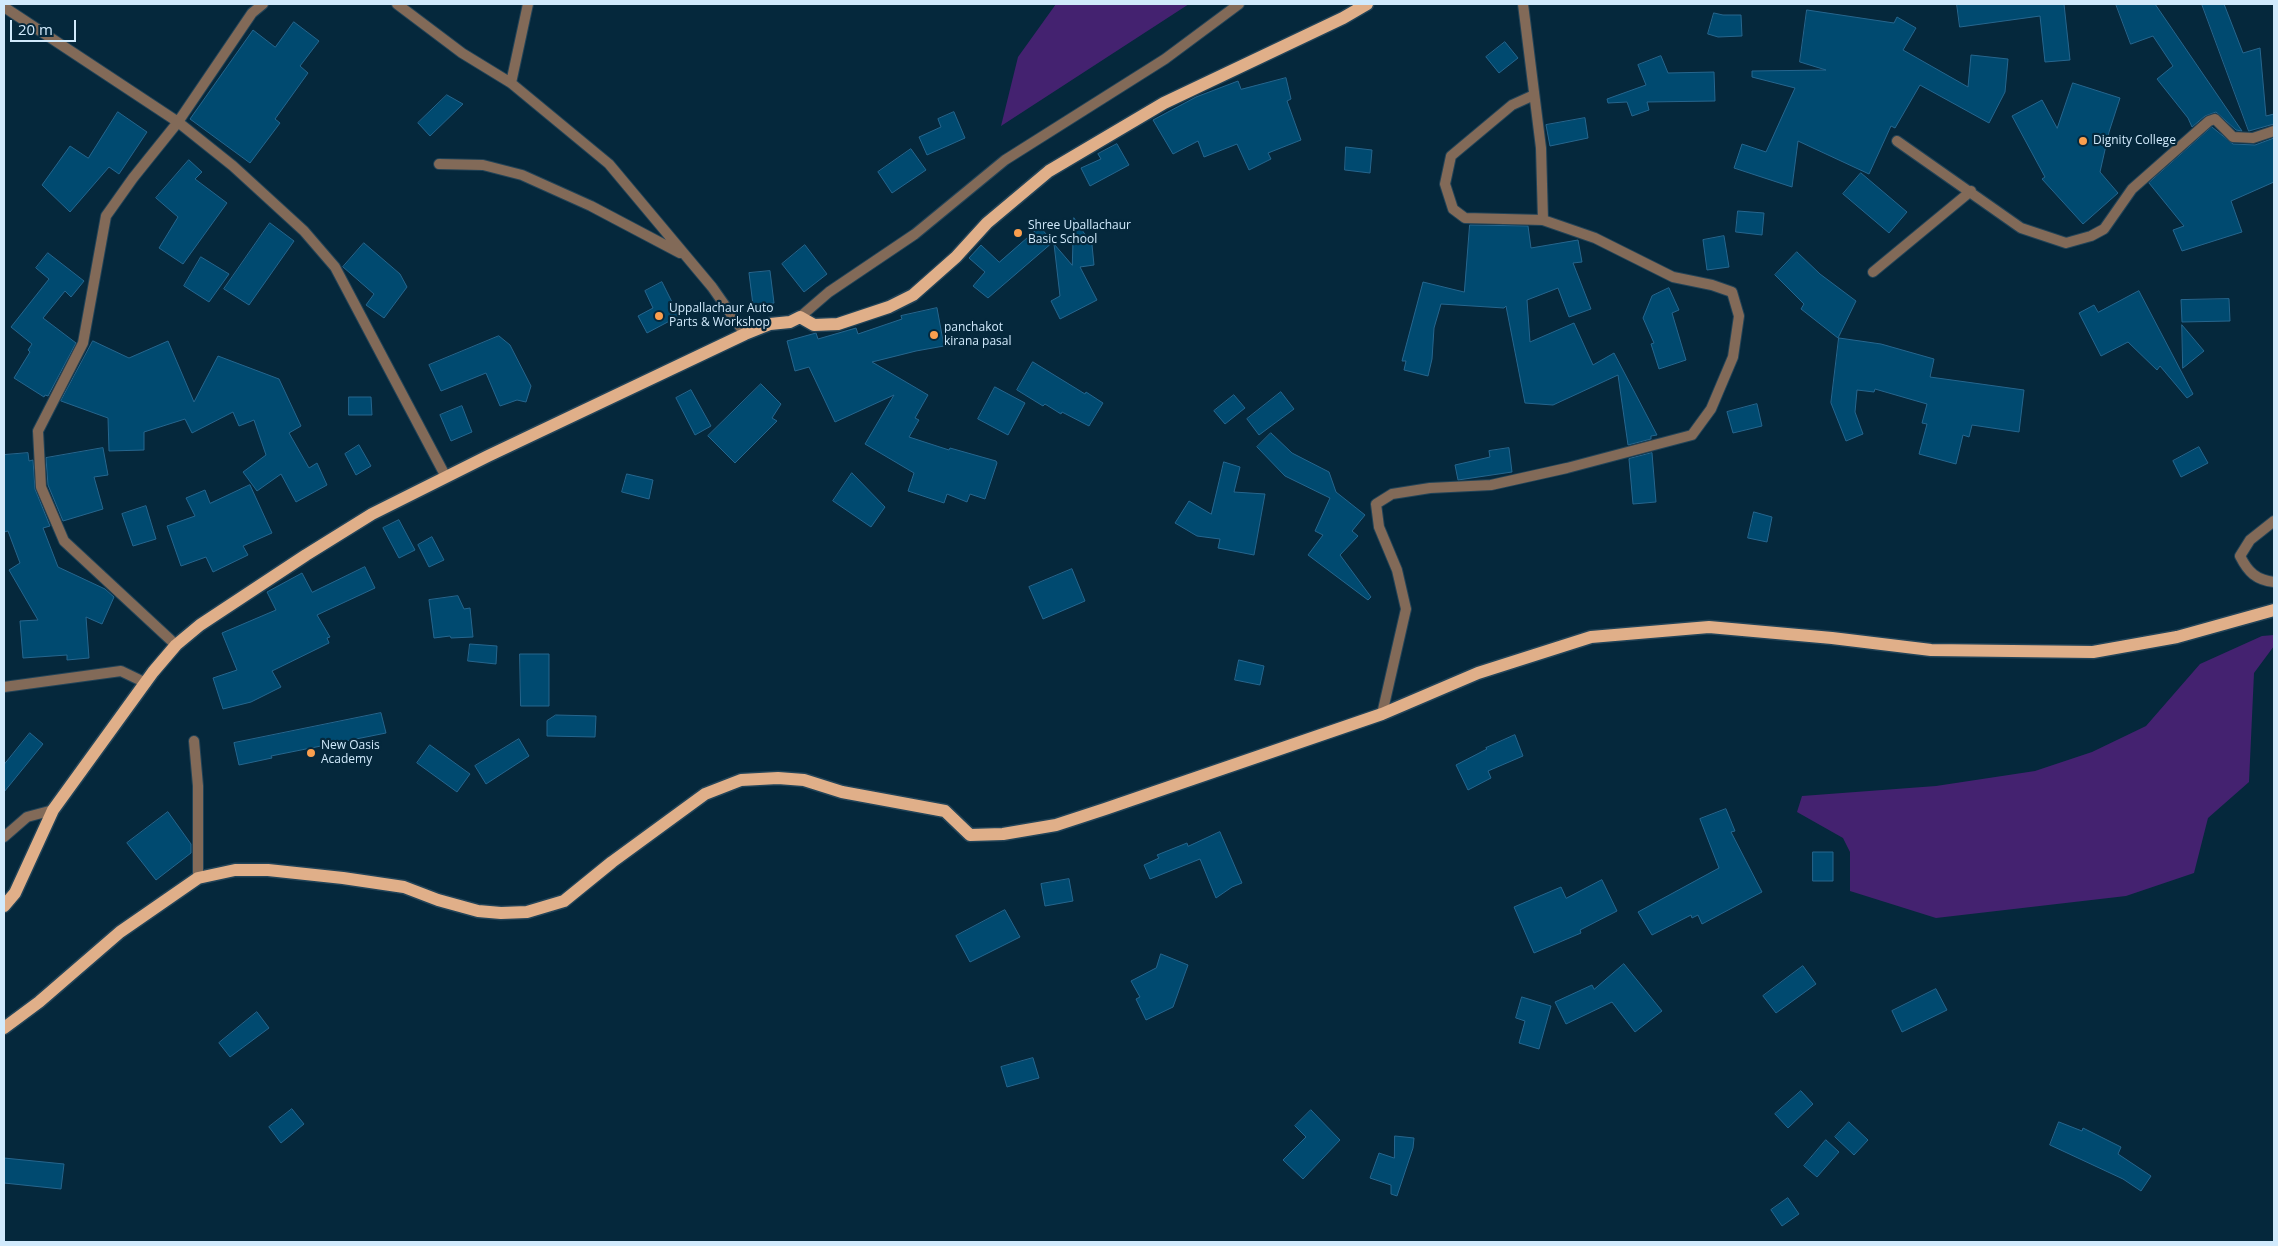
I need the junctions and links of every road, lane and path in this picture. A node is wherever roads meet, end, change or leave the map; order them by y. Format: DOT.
graph roads {
  1 [pos="263,4"];
  2 [pos="397,4"];
  3 [pos="528,4"];
  4 [pos="1239,4"];
  5 [pos="1367,4"];
  6 [pos="1523,4"];
  7 [pos="4,7"];
  8 [pos="511,83"];
  9 [pos="1534,95"];
  10 [pos="178,122"];
  11 [pos="2274,131"];
  12 [pos="1897,141"];
  13 [pos="439,164"];
  14 [pos="1971,191"];
  15 [pos="1543,220"];
  16 [pos="686,256"];
  17 [pos="1873,272"];
  18 [pos="800,317"];
  19 [pos="745,334"];
  20 [pos="446,477"];
  21 [pos="2274,521"];
  22 [pos="2274,582"];
  23 [pos="2274,610"];
  24 [pos="176,645"];
  25 [pos="146,683"];
  26 [pos="4,687"];
  27 [pos="1382,714"];
  28 [pos="194,740"];
  29 [pos="53,810"];
  30 [pos="4,837"];
  31 [pos="198,878"];
  32 [pos="4,906"];
  33 [pos="4,1028"];
  1 -- 10 [label="street"];
  2 -- 8 [label="street"];
  3 -- 8 [label="street"];
  4 -- 18 [label="street"];
  5 -- 18 [label="main road"];
  6 -- 9 [label="street"];
  7 -- 10 [label="street"];
  8 -- 16 [label="street"];
  9 -- 15 [label="street"];
  9 -- 15 [label="street"];
  10 -- 20 [label="street"];
  10 -- 24 [label="street"];
  11 -- 14 [label="street"];
  12 -- 14 [label="street"];
  13 -- 16 [label="street"];
  14 -- 17 [label="street"];
  15 -- 27 [label="street"];
  16 -- 19 [label="street"];
  18 -- 19 [label="main road"];
  19 -- 20 [label="main road"];
  20 -- 24 [label="main road"];
  21 -- 22 [label="street"];
  23 -- 27 [label="main road"];
  24 -- 25 [label="main road"];
  25 -- 26 [label="street"];
  25 -- 29 [label="main road"];
  27 -- 31 [label="main road"];
  28 -- 31 [label="street"];
  29 -- 30 [label="street"];
  29 -- 32 [label="main road"];
  31 -- 33 [label="main road"];
}
